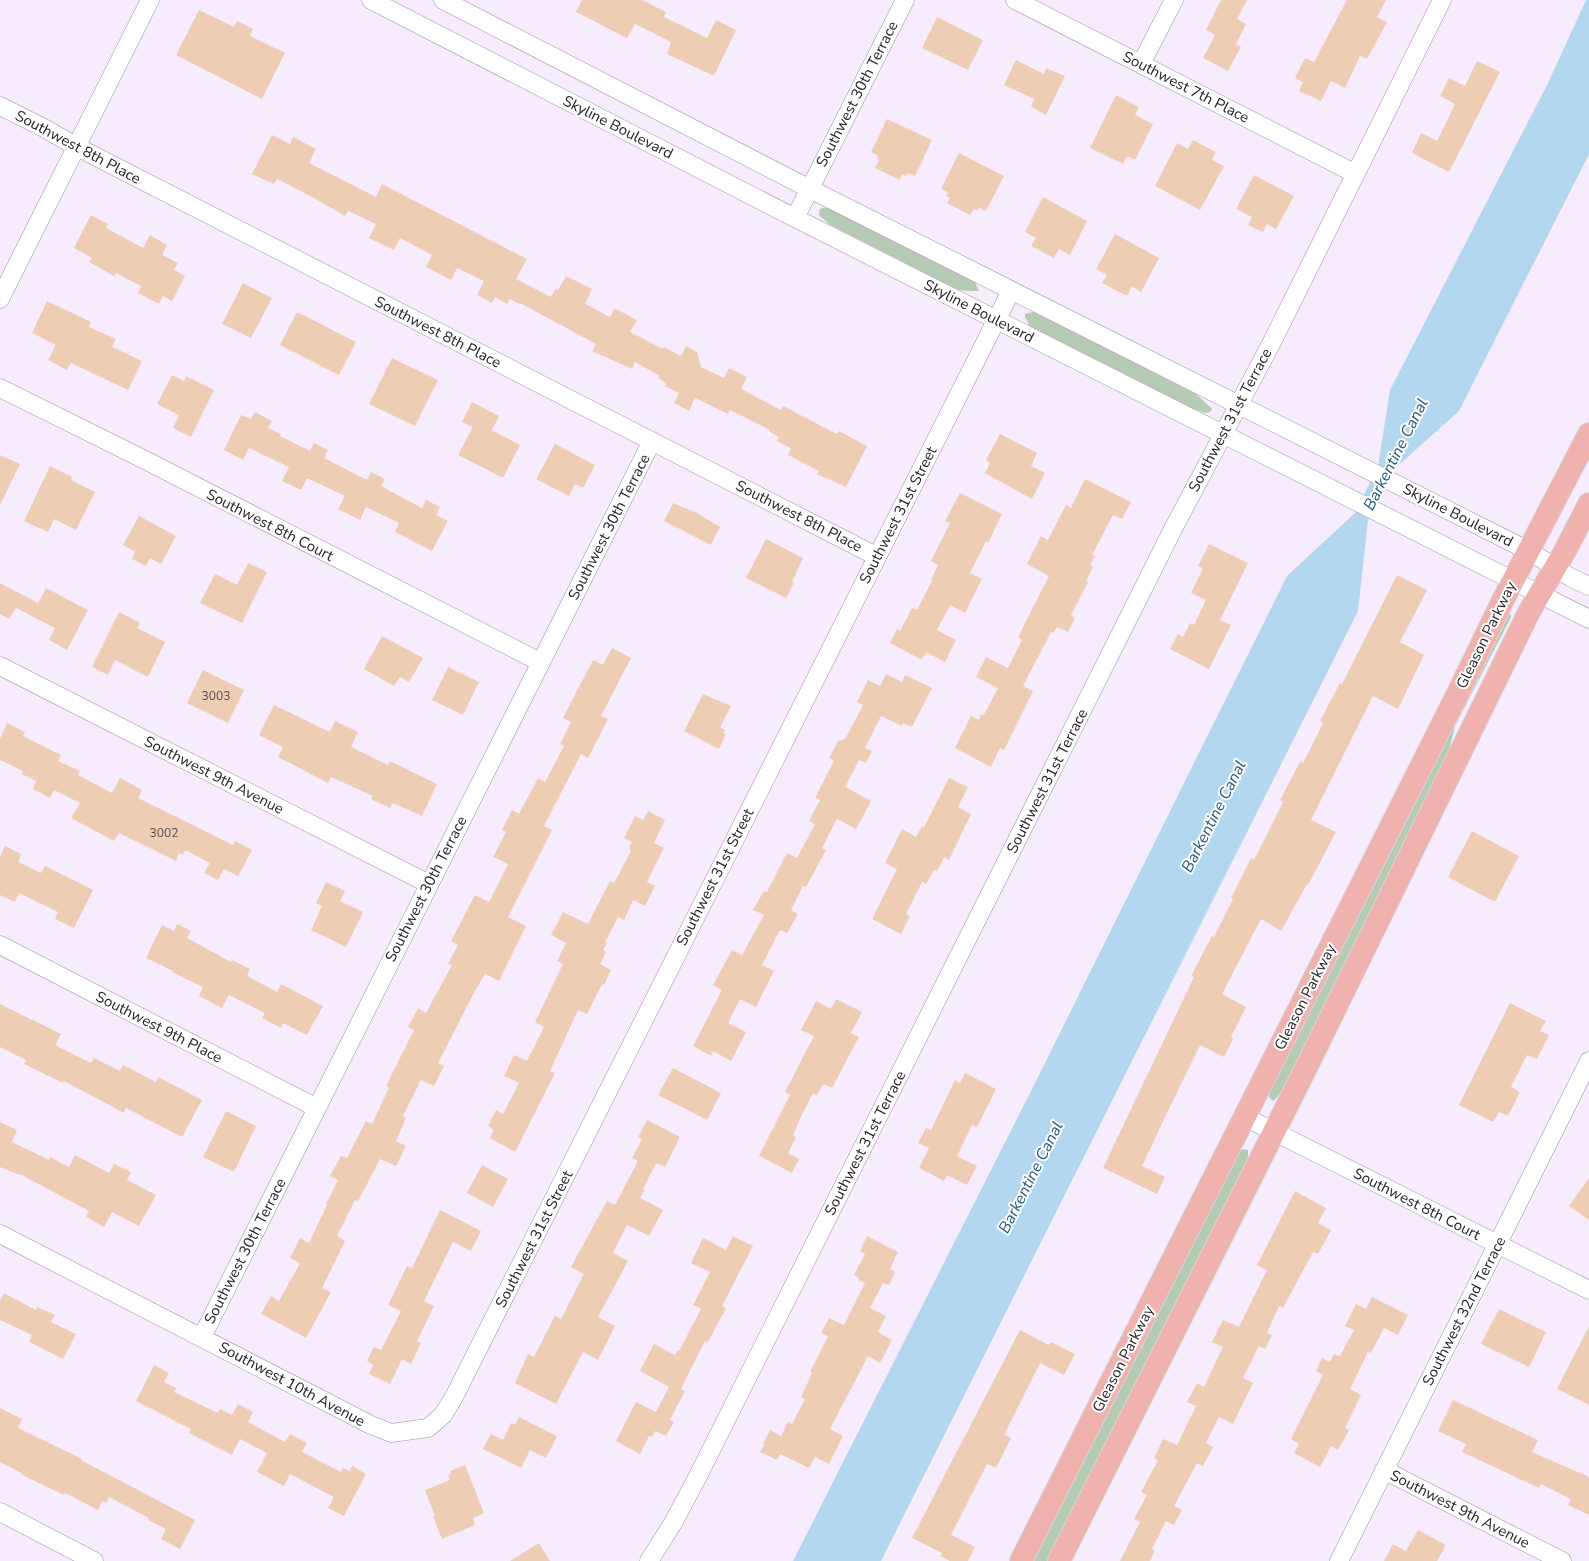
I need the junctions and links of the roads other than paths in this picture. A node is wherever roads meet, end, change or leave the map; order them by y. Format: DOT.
graph roads {
  1 [pos="150,0"];
  2 [pos="371,0"];
  3 [pos="443,0"];
  4 [pos="904,0"];
  5 [pos="1015,0"];
  6 [pos="1174,0"];
  7 [pos="1442,0"];
  8 [pos="1141,64"];
  9 [pos="0,106"];
  10 [pos="77,147"];
  11 [pos="1356,174"];
  12 [pos="810,189"];
  13 [pos="795,218"];
  14 [pos="1011,291"];
  15 [pos="0,299"];
  16 [pos="997,320"];
  17 [pos="0,388"];
  18 [pos="1238,405"];
  19 [pos="1222,433"];
  20 [pos="1589,434"];
  21 [pos="652,441"];
  22 [pos="1589,504"];
  23 [pos="1529,551"];
  24 [pos="876,556"];
  25 [pos="1556,568"];
  26 [pos="1514,580"];
  27 [pos="1589,586"];
  28 [pos="1540,594"];
  29 [pos="1589,619"];
  30 [pos="540,662"];
  31 [pos="0,666"];
  32 [pos="428,884"];
  33 [pos="0,945"];
  34 [pos="1589,1061"];
  35 [pos="317,1108"];
  36 [pos="1245,1117"];
  37 [pos="1273,1131"];
  38 [pos="0,1234"];
  39 [pos="1497,1244"];
  40 [pos="1589,1290"];
  41 [pos="202,1337"];
  42 [pos="428,1428"];
  43 [pos="1384,1470"];
  44 [pos="0,1512"];
  45 [pos="94,1561"];
  46 [pos="650,1561"];
  47 [pos="1021,1561"];
  48 [pos="1059,1561"];
  49 [pos="1339,1561"];
  50 [pos="1562,1561"];
  1 -- 10 [label="street"];
  2 -- 13 [label="street, Skyline Boulevard"];
  3 -- 12 [label="street, Skyline Boulevard"];
  4 -- 12 [label="street, Southwest 30th Terrace"];
  5 -- 8 [label="street, Southwest 7th Place"];
  6 -- 8 [label="street"];
  7 -- 11 [label="street, Southwest 31st Terrace"];
  8 -- 11 [label="street, Southwest 7th Place"];
  9 -- 10 [label="street, Southwest 8th Place"];
  10 -- 15 [label="street"];
  10 -- 21 [label="street, Southwest 8th Place"];
  11 -- 18 [label="street, Southwest 31st Terrace"];
  12 -- 13 [label="street, Southwest 30th Terrace"];
  12 -- 14 [label="street, Skyline Boulevard"];
  13 -- 16 [label="street, Skyline Boulevard"];
  14 -- 16 [label="street, Southwest 31st Street"];
  14 -- 18 [label="street, Skyline Boulevard"];
  16 -- 19 [label="street, Skyline Boulevard"];
  16 -- 24 [label="street, Southwest 31st Street"];
  17 -- 30 [label="street, Southwest 8th Court"];
  18 -- 19 [label="street, Southwest 31st Terrace"];
  18 -- 23 [label="street, Skyline Boulevard"];
  19 -- 26 [label="street, Skyline Boulevard"];
  19 -- 46 [label="street, Southwest 31st Terrace"];
  20 -- 23 [label="main road, Gleason Parkway"];
  21 -- 24 [label="street, Southwest 8th Place"];
  21 -- 30 [label="street, Southwest 30th Terrace"];
  22 -- 25 [label="main road, Gleason Parkway"];
  23 -- 25 [label="street, Skyline Boulevard"];
  23 -- 26 [label="main road, Gleason Parkway"];
  24 -- 42 [label="street, Southwest 31st Street"];
  25 -- 27 [label="street, Skyline Boulevard"];
  25 -- 28 [label="main road, Gleason Parkway"];
  26 -- 28 [label="street, Skyline Boulevard"];
  26 -- 36 [label="main road, Gleason Parkway"];
  28 -- 29 [label="street, Skyline Boulevard"];
  28 -- 37 [label="main road, Gleason Parkway"];
  30 -- 32 [label="street, Southwest 30th Terrace"];
  31 -- 32 [label="street, Southwest 9th Avenue"];
  32 -- 35 [label="street, Southwest 30th Terrace"];
  33 -- 35 [label="street, Southwest 9th Place"];
  34 -- 39 [label="street, Southwest 32nd Terrace"];
  35 -- 41 [label="street, Southwest 30th Terrace"];
  36 -- 37 [label="street, Southwest 8th Court"];
  36 -- 47 [label="main road, Gleason Parkway"];
  37 -- 39 [label="street, Southwest 8th Court"];
  37 -- 48 [label="main road, Gleason Parkway"];
  38 -- 41 [label="street, Southwest 10th Avenue"];
  39 -- 40 [label="street, Southwest 8th Court"];
  39 -- 43 [label="street, Southwest 32nd Terrace"];
  41 -- 42 [label="street, Southwest 10th Avenue"];
  43 -- 49 [label="street, Southwest 32nd Terrace"];
  43 -- 50 [label="street, Southwest 9th Avenue"];
  44 -- 45 [label="street"];
}
